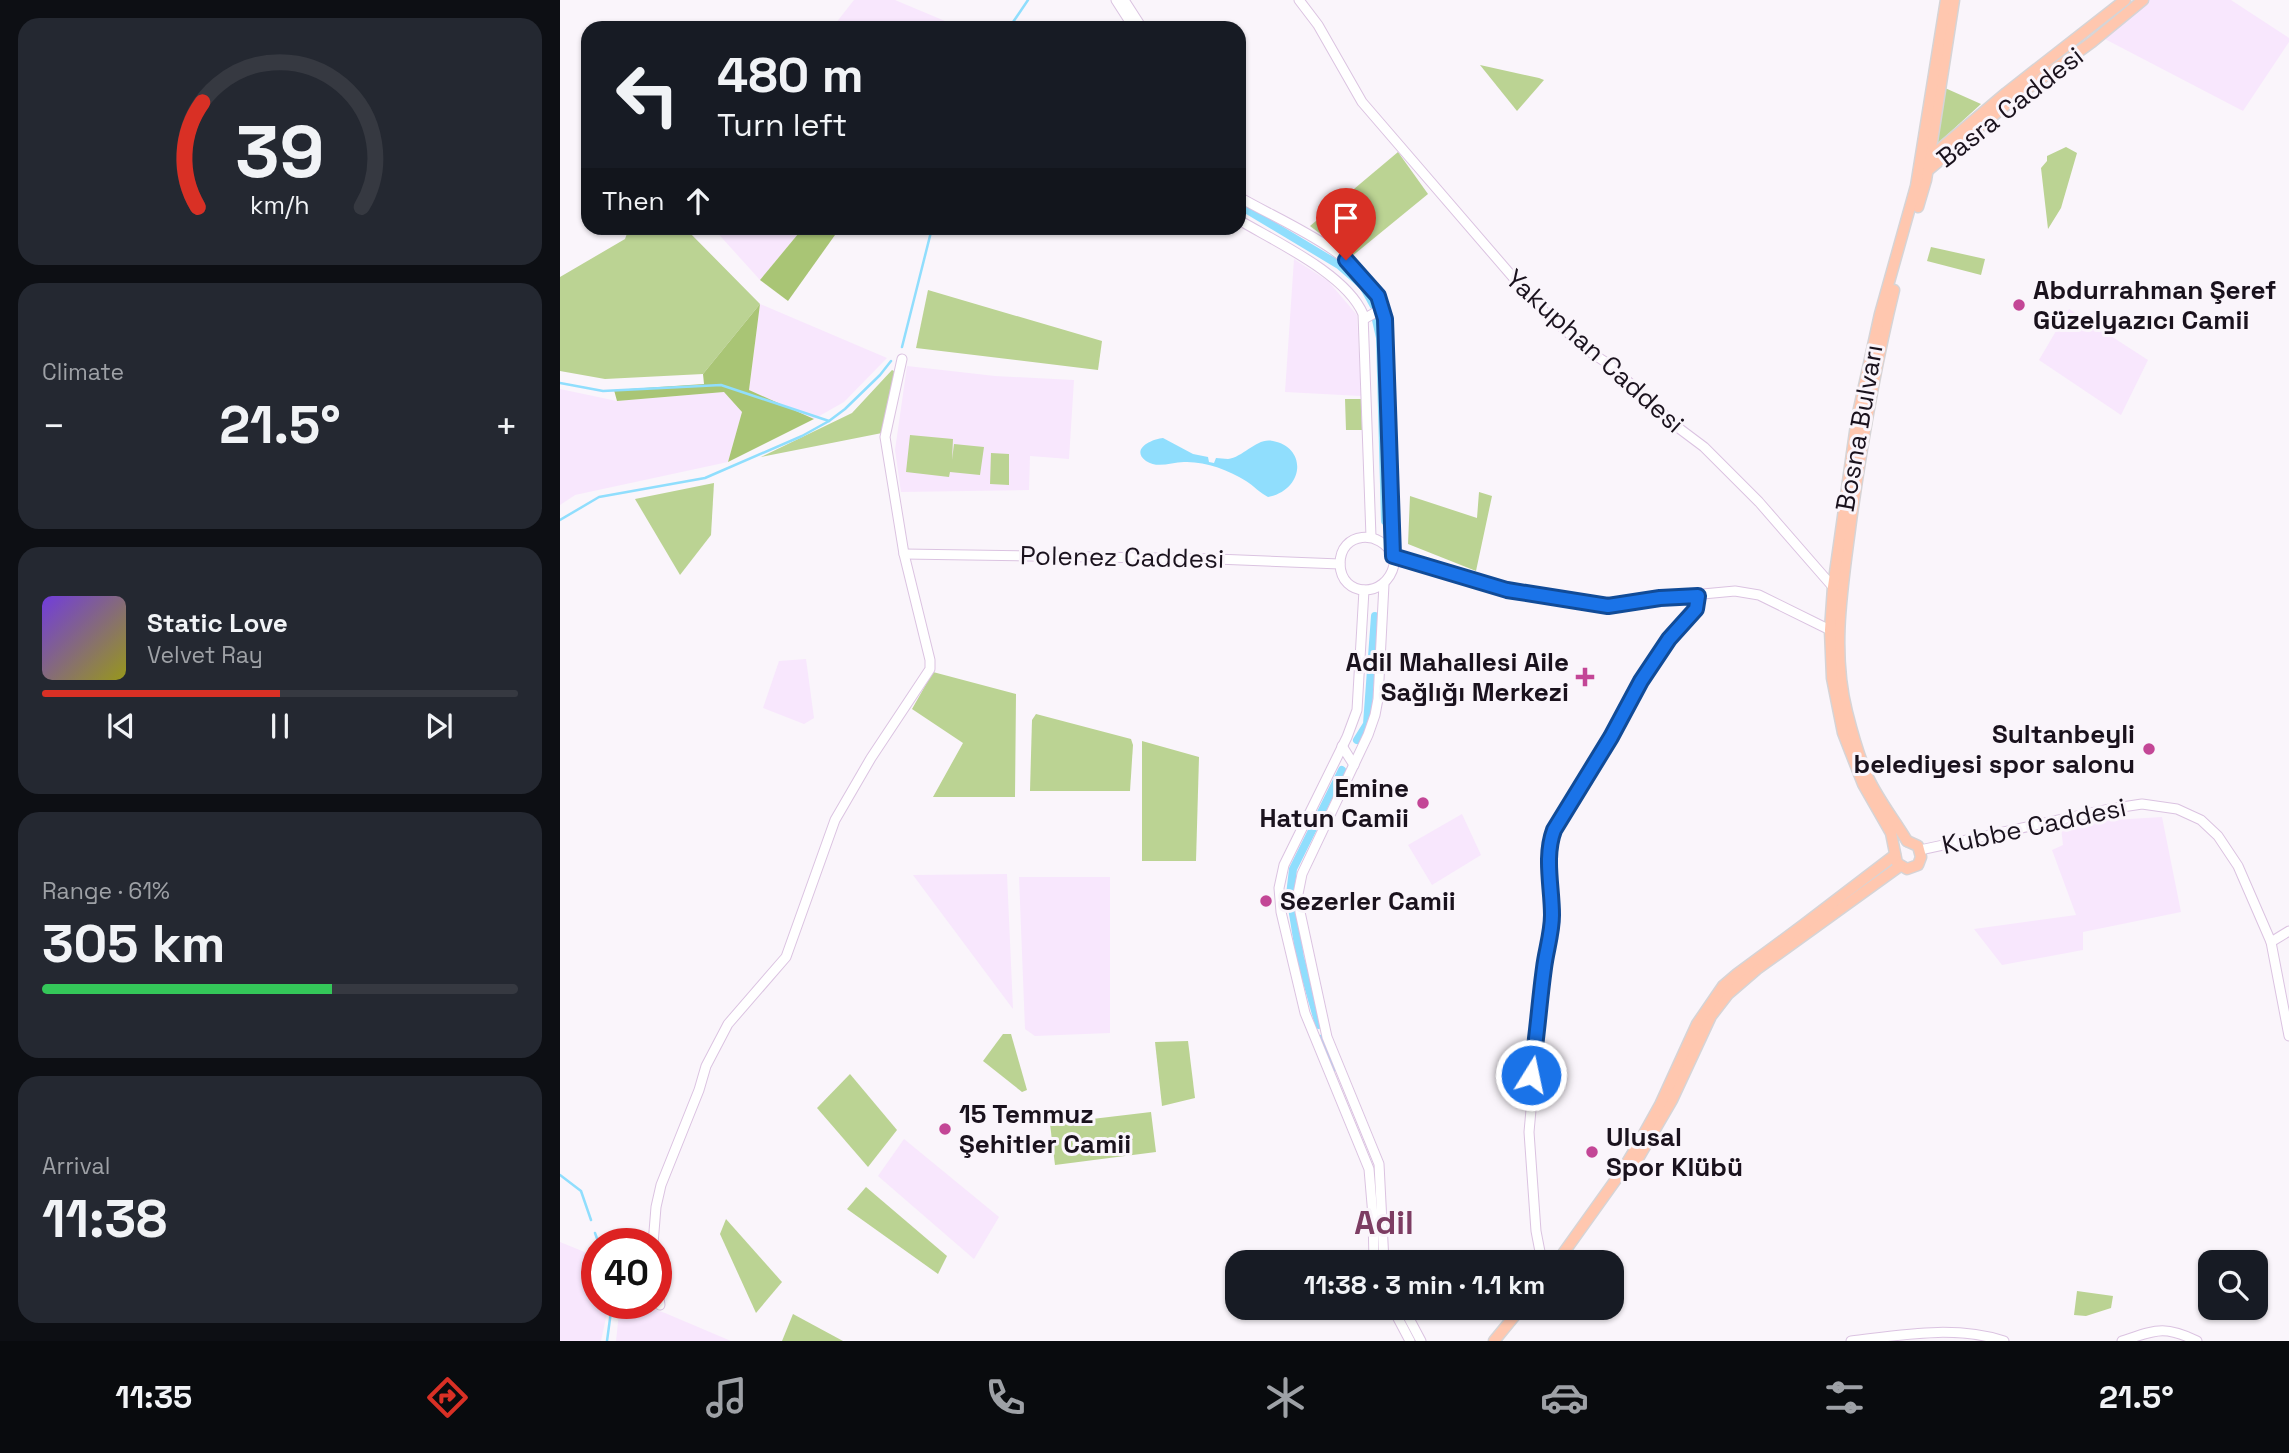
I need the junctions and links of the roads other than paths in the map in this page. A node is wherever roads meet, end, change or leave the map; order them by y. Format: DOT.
graph roads {
  1 [pos="1116,0"];
  2 [pos="1124,0"];
  3 [pos="1299,0"];
  4 [pos="1946,0"];
  5 [pos="1954,0"];
  6 [pos="2125,0"];
  7 [pos="2143,0"];
  8 [pos="1130,21"];
  9 [pos="1138,21"];
  10 [pos="1925,166"];
  11 [pos="1246,201"];
  12 [pos="1246,224"];
  13 [pos="1383,309"];
  14 [pos="1364,319"];
  15 [pos="902,359"];
  16 [pos="1371,537"];
  17 [pos="904,554"];
  18 [pos="1393,556"];
  19 [pos="1340,564"];
  20 [pos="1384,584"];
  21 [pos="1833,587"];
  22 [pos="1364,590"];
  23 [pos="1698,596"];
  24 [pos="1830,630"];
  25 [pos="1342,746"];
  26 [pos="1354,765"];
  27 [pos="1907,841"];
  28 [pos="1920,850"];
  29 [pos="1895,852"];
  30 [pos="1900,866"];
  31 [pos="2289,931"];
  32 [pos="2271,942"];
  33 [pos="1325,1031"];
  34 [pos="1312,1033"];
  35 [pos="2289,1036"];
  36 [pos="1383,1225"];
  37 [pos="654,1228"];
  38 [pos="1373,1236"];
  39 [pos="1374,1250"];
  40 [pos="1384,1250"];
  41 [pos="1540,1250"];
  42 [pos="1566,1250"];
  43 [pos="1574,1250"];
  44 [pos="1399,1320"];
  45 [pos="1410,1320"];
  46 [pos="1511,1320"];
  47 [pos="1519,1320"];
  48 [pos="1410,1341"];
  49 [pos="1421,1341"];
  50 [pos="1494,1341"];
  51 [pos="1502,1341"];
  52 [pos="1851,1341"];
  53 [pos="2004,1341"];
  54 [pos="2122,1341"];
  55 [pos="2197,1341"];
  1 -- 8 [label="street"];
  2 -- 9 [label="street"];
  3 -- 21 [label="street, Yakuphan Caddesi"];
  4 -- 10 [label="main road, Bosna Bulvarı"];
  5 -- 10 [label="main road, Bosna Bulvarı"];
  6 -- 10 [label="main road, Basra Caddesi"];
  7 -- 10 [label="main road, Basra Caddesi"];
  10 -- 21 [label="main road, Bosna Bulvarı"];
  10 -- 27 [label="main road, Bosna Bulvarı"];
  11 -- 13 [label="street"];
  12 -- 14 [label="street"];
  13 -- 14 [label="street"];
  13 -- 18 [label="street"];
  14 -- 16 [label="street"];
  15 -- 17 [label="street"];
  16 -- 18 [label="street"];
  16 -- 19 [label="street"];
  17 -- 19 [label="street, Polenez Caddesi"];
  17 -- 37 [label="street"];
  18 -- 20 [label="street"];
  18 -- 23 [label="street"];
  19 -- 22 [label="street"];
  20 -- 22 [label="street"];
  20 -- 26 [label="street"];
  21 -- 24 [label="main road, Bosna Bulvarı"];
  22 -- 25 [label="street"];
  23 -- 24 [label="street"];
  23 -- 41 [label="street"];
  24 -- 29 [label="main road, Bosna Bulvarı"];
  25 -- 26 [label="street"];
  25 -- 34 [label="street"];
  26 -- 33 [label="street"];
  27 -- 28 [label="main road"];
  27 -- 29 [label="main road"];
  28 -- 30 [label="main road"];
  28 -- 32 [label="street, Kubbe Caddesi"];
  29 -- 30 [label="main road"];
  29 -- 42 [label="main road"];
  30 -- 43 [label="main road"];
  31 -- 32 [label="street"];
  32 -- 35 [label="street, Kubbe Caddesi"];
  33 -- 34 [label="street"];
  33 -- 36 [label="street"];
  34 -- 38 [label="street"];
  36 -- 38 [label="street"];
  36 -- 40 [label="street"];
  38 -- 39 [label="street"];
  44 -- 48 [label="street"];
  45 -- 49 [label="street"];
  46 -- 50 [label="main road"];
  47 -- 51 [label="main road"];
  52 -- 53 [label="street"];
  54 -- 55 [label="street"];
}
